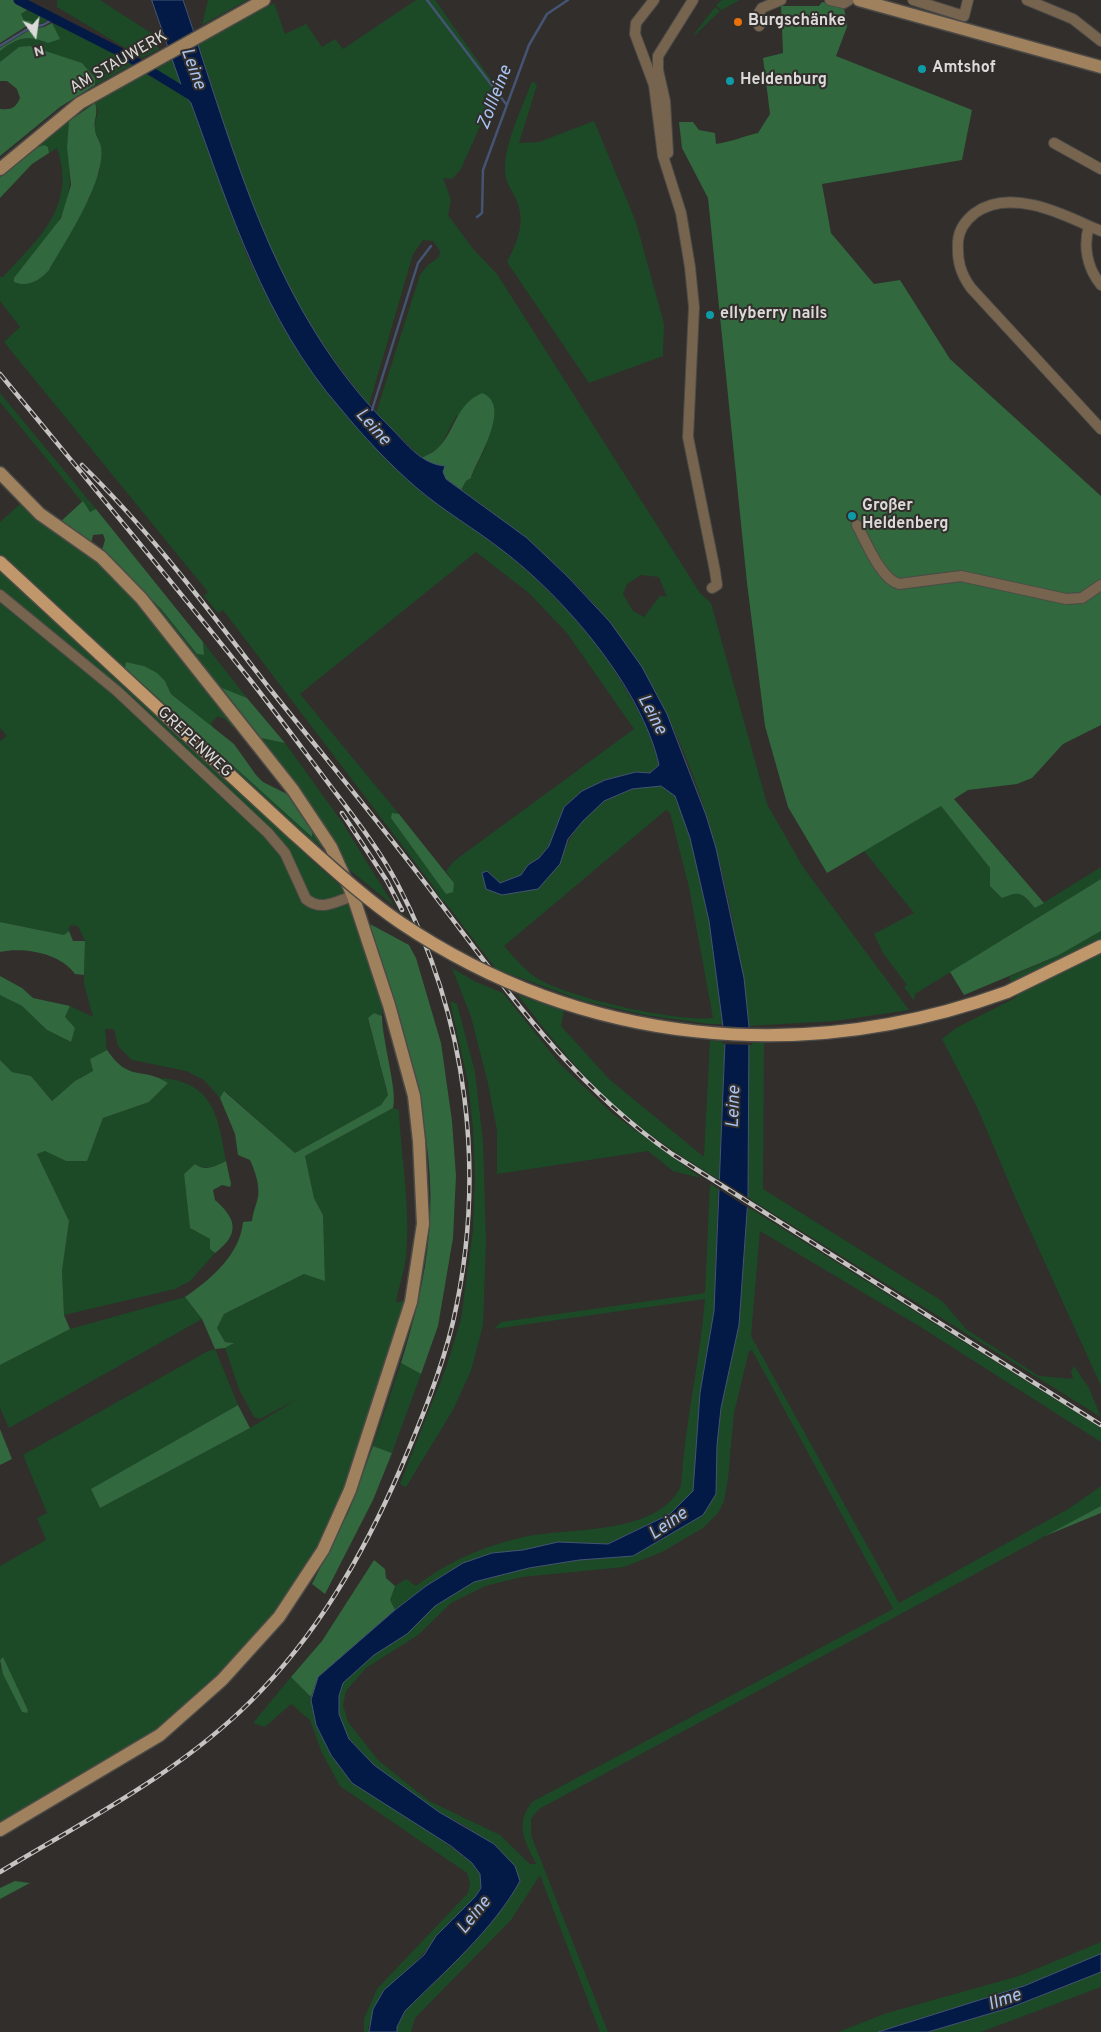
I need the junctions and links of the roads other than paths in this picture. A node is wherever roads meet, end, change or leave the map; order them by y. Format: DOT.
graph roads {
  1 [pos="264,0"];
  2 [pos="654,0"];
  3 [pos="693,0"];
  4 [pos="781,0"];
  5 [pos="830,0"];
  6 [pos="849,0"];
  7 [pos="859,0"];
  8 [pos="913,0"];
  9 [pos="968,0"];
  10 [pos="1027,0"];
  11 [pos="964,16"];
  12 [pos="759,26"];
  13 [pos="968,31"];
  14 [pos="1101,41"];
  15 [pos="1101,67"];
  16 [pos="1054,143"];
  17 [pos="663,156"];
  18 [pos="0,168"];
  19 [pos="1101,169"];
  20 [pos="1089,226"];
  21 [pos="1101,231"];
  22 [pos="1101,285"];
  23 [pos="1101,429"];
  24 [pos="0,473"];
  25 [pos="858,525"];
  26 [pos="0,562"];
  27 [pos="1101,585"];
  28 [pos="712,588"];
  29 [pos="0,594"];
  30 [pos="353,896"];
  31 [pos="1101,946"];
  32 [pos="0,1830"];
  1 -- 18 [label="street, AM STAUWERK"];
  2 -- 17 [label="street"];
  3 -- 17 [label="street"];
  4 -- 12 [label="street"];
  5 -- 6 [label="street"];
  7 -- 13 [label="street"];
  8 -- 11 [label="street"];
  9 -- 11 [label="street"];
  10 -- 14 [label="street"];
  11 -- 13 [label="street"];
  13 -- 15 [label="street"];
  16 -- 19 [label="street"];
  17 -- 28 [label="street"];
  20 -- 21 [label="street"];
  20 -- 22 [label="street"];
  20 -- 23 [label="street"];
  24 -- 30 [label="street"];
  25 -- 27 [label="street"];
  26 -- 31 [label="main road, bridge"];
  29 -- 30 [label="street, GREPENWEG"];
  30 -- 32 [label="street"];
}
